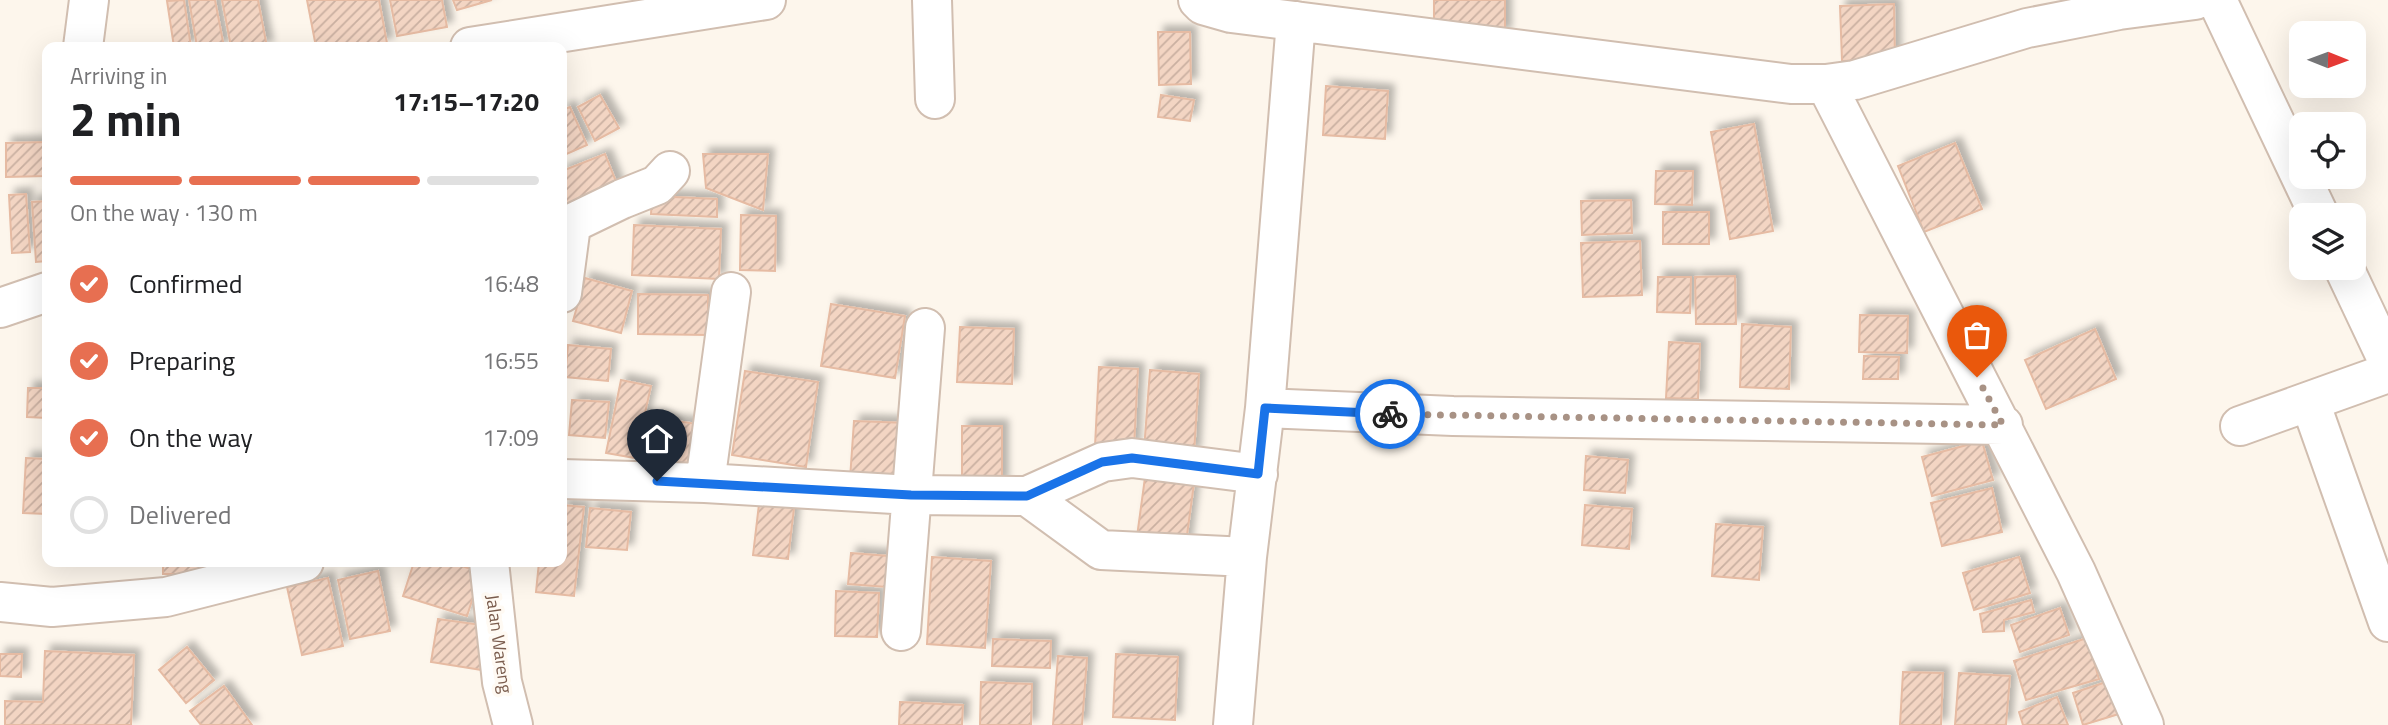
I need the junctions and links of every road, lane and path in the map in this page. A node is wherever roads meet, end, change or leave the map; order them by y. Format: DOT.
graph roads {
  1 [pos="89,0"];
  2 [pos="766,0"];
  3 [pos="932,0"];
  4 [pos="1198,0"];
  5 [pos="2195,0"];
  6 [pos="2217,0"];
  7 [pos="1296,21"];
  8 [pos="84,42"];
  9 [pos="501,42"];
  10 [pos="1826,84"];
  11 [pos="935,99"];
  12 [pos="670,171"];
  13 [pos="2313,203"];
  14 [pos="567,226"];
  15 [pos="2350,280"];
  16 [pos="731,292"];
  17 [pos="42,294"];
  18 [pos="0,308"];
  19 [pos="925,328"];
  20 [pos="2388,361"];
  21 [pos="2388,373"];
  22 [pos="2310,402"];
  23 [pos="1265,408"];
  24 [pos="2003,425"];
  25 [pos="2240,426"];
  26 [pos="1258,474"];
  27 [pos="567,479"];
  28 [pos="705,483"];
  29 [pos="911,495"];
  30 [pos="1027,496"];
  31 [pos="1247,557"];
  32 [pos="284,567"];
  33 [pos="490,567"];
  34 [pos="0,603"];
  35 [pos="2388,622"];
  36 [pos="901,631"];
  37 [pos="513,725"];
  38 [pos="1233,725"];
  39 [pos="2144,725"];
  1 -- 8 [label="street"];
  2 -- 9 [label="street"];
  3 -- 11 [label="street"];
  4 -- 7 [label="street"];
  5 -- 10 [label="street"];
  6 -- 13 [label="street"];
  7 -- 10 [label="street"];
  7 -- 23 [label="street"];
  10 -- 24 [label="street"];
  12 -- 14 [label="street"];
  15 -- 20 [label="street"];
  16 -- 28 [label="street"];
  17 -- 18 [label="street"];
  19 -- 29 [label="street"];
  21 -- 22 [label="street"];
  22 -- 25 [label="street"];
  22 -- 35 [label="street"];
  23 -- 24 [label="street"];
  23 -- 26 [label="street"];
  24 -- 39 [label="street"];
  26 -- 30 [label="street"];
  26 -- 31 [label="street"];
  27 -- 28 [label="street"];
  28 -- 29 [label="street"];
  29 -- 30 [label="street"];
  29 -- 36 [label="street"];
  30 -- 31 [label="street"];
  31 -- 38 [label="street"];
  32 -- 34 [label="street"];
  33 -- 37 [label="street, Jalan Wareng"];
}
